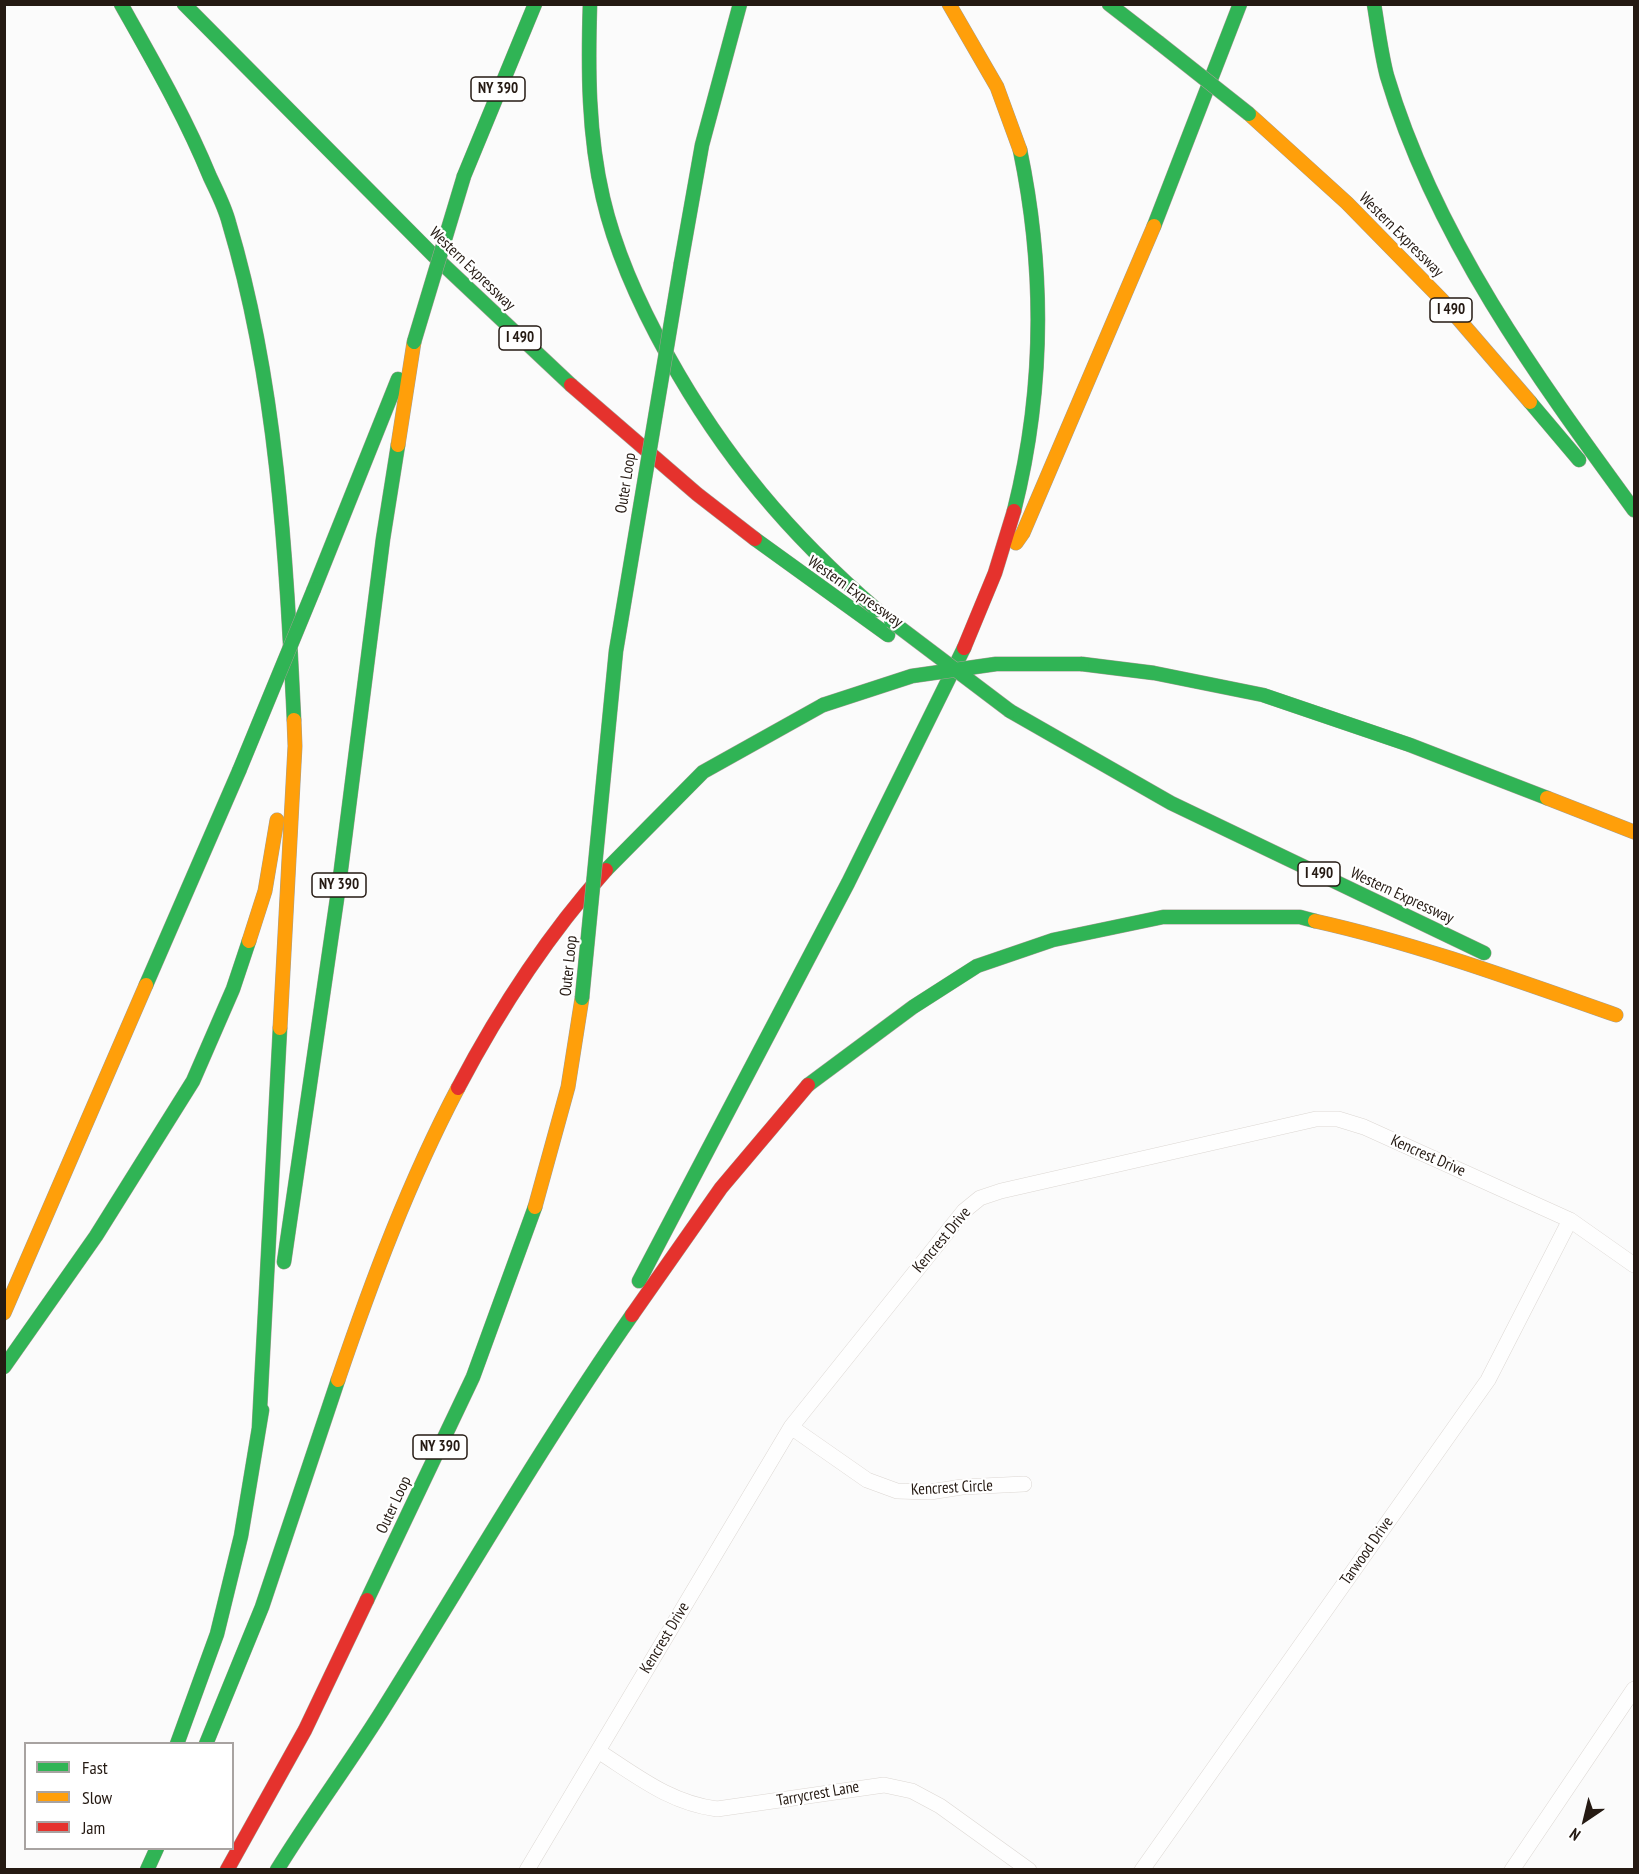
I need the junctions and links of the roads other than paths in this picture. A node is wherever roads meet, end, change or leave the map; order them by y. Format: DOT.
graph roads {
  1 [pos="121,4"];
  2 [pos="184,4"];
  3 [pos="535,4"];
  4 [pos="590,4"];
  5 [pos="740,4"];
  6 [pos="949,4"];
  7 [pos="1109,4"];
  8 [pos="1240,4"];
  9 [pos="1374,4"];
  10 [pos="414,342"];
  11 [pos="1635,510"];
  12 [pos="1635,525"];
  13 [pos="996,571"];
  14 [pos="1010,711"];
  15 [pos="294,713"];
  16 [pos="1635,832"];
  17 [pos="1570,1220"];
  18 [pos="1635,1265"];
  19 [pos="4,1314"];
  20 [pos="4,1367"];
  21 [pos="592,1373"];
  22 [pos="259,1426"];
  23 [pos="791,1427"];
  24 [pos="1024,1484"];
  25 [pos="1635,1689"];
  26 [pos="177,1742"];
  27 [pos="206,1742"];
  28 [pos="598,1751"];
  29 [pos="314,1809"];
  30 [pos="156,1850"];
  31 [pos="147,1869"];
  32 [pos="227,1869"];
  33 [pos="277,1869"];
  34 [pos="289,1869"];
  35 [pos="526,1869"];
  36 [pos="1029,1869"];
  37 [pos="1142,1869"];
  38 [pos="1512,1869"];
  1 -- 15 [label="highway"];
  2 -- 14 [label="highway, Western Expressway / I 490, bridge"];
  3 -- 10 [label="highway, NY 390, bridge"];
  4 -- 14 [label="highway, bridge"];
  5 -- 32 [label="highway, Outer Loop / NY 390, bridge"];
  6 -- 13 [label="highway"];
  7 -- 12 [label="highway, Western Expressway / I 490, bridge"];
  8 -- 13 [label="highway"];
  9 -- 11 [label="highway"];
  10 -- 19 [label="highway, bridge"];
  10 -- 22 [label="highway, NY 390"];
  13 -- 21 [label="highway"];
  14 -- 21 [label="highway, Western Expressway / I 490"];
  15 -- 20 [label="highway"];
  15 -- 22 [label="highway"];
  16 -- 27 [label="highway, bridge"];
  17 -- 18 [label="street, Kencrest Drive"];
  17 -- 23 [label="street, Kencrest Drive"];
  17 -- 37 [label="street, Tarwood Drive"];
  21 -- 29 [label="highway"];
  22 -- 26 [label="highway, NY 390"];
  23 -- 24 [label="street, Kencrest Circle"];
  23 -- 28 [label="street, Kencrest Drive"];
  25 -- 38 [label="street"];
  28 -- 35 [label="street, Kencrest Drive"];
  28 -- 36 [label="street, Tarrycrest Lane"];
  29 -- 33 [label="highway"];
  29 -- 34 [label="highway"];
  30 -- 31 [label="highway"];
}
